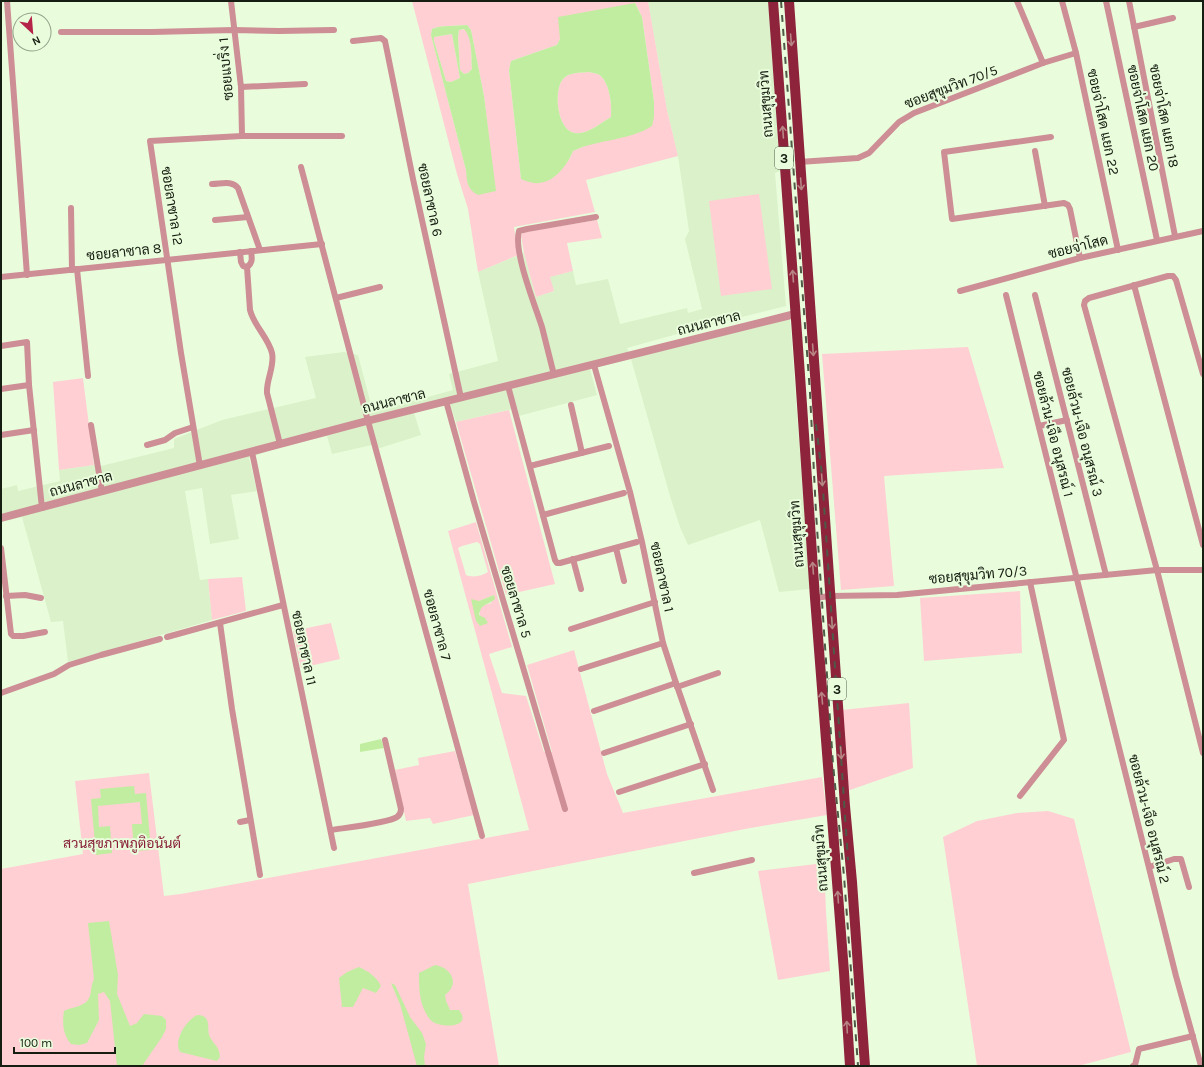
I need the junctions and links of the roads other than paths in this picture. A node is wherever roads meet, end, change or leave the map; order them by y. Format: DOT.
graph roads {
  1 [pos="8,1"];
  2 [pos="231,1"];
  3 [pos="773,1"];
  4 [pos="789,1"];
  5 [pos="1016,1"];
  6 [pos="1062,1"];
  7 [pos="1106,1"];
  8 [pos="1128,1"];
  9 [pos="1173,18"];
  10 [pos="1134,27"];
  11 [pos="234,30"];
  12 [pos="334,30"];
  13 [pos="61,32"];
  14 [pos="353,41"];
  15 [pos="1076,53"];
  16 [pos="1043,63"];
  17 [pos="305,84"];
  18 [pos="241,87"];
  19 [pos="242,136"];
  20 [pos="342,136"];
  21 [pos="1051,137"];
  22 [pos="1035,151"];
  23 [pos="799,162"];
  24 [pos="301,167"];
  25 [pos="212,184"];
  26 [pos="1045,206"];
  27 [pos="71,208"];
  28 [pos="248,217"];
  29 [pos="596,217"];
  30 [pos="215,220"];
  31 [pos="1203,231"];
  32 [pos="1175,236"];
  33 [pos="1157,240"];
  34 [pos="322,244"];
  35 [pos="260,250"];
  36 [pos="1118,250"];
  37 [pos="251,251"];
  38 [pos="240,252"];
  39 [pos="1080,258"];
  40 [pos="168,260"];
  41 [pos="247,267"];
  42 [pos="74,270"];
  43 [pos="27,274"];
  44 [pos="1,277"];
  45 [pos="1134,286"];
  46 [pos="380,287"];
  47 [pos="960,291"];
  48 [pos="1006,295"];
  49 [pos="1035,295"];
  50 [pos="336,298"];
  51 [pos="810,311"];
  52 [pos="796,314"];
  53 [pos="1,346"];
  54 [pos="594,365"];
  55 [pos="1202,366"];
  56 [pos="1203,374"];
  57 [pos="554,375"];
  58 [pos="88,376"];
  59 [pos="29,385"];
  60 [pos="508,386"];
  61 [pos="1,389"];
  62 [pos="461,398"];
  63 [pos="446,402"];
  64 [pos="571,405"];
  65 [pos="1067,420"];
  66 [pos="368,421"];
  67 [pos="91,424"];
  68 [pos="193,426"];
  69 [pos="1039,426"];
  70 [pos="34,430"];
  71 [pos="1,435"];
  72 [pos="280,444"];
  73 [pos="147,445"];
  74 [pos="609,446"];
  75 [pos="252,452"];
  76 [pos="582,453"];
  77 [pos="200,466"];
  78 [pos="530,466"];
  79 [pos="102,492"];
  80 [pos="624,493"];
  81 [pos="42,508"];
  82 [pos="543,515"];
  83 [pos="1,518"];
  84 [pos="637,542"];
  85 [pos="1203,544"];
  86 [pos="1,548"];
  87 [pos="616,548"];
  88 [pos="573,559"];
  89 [pos="1157,570"];
  90 [pos="1203,570"];
  91 [pos="1106,575"];
  92 [pos="1077,578"];
  93 [pos="624,581"];
  94 [pos="1030,582"];
  95 [pos="581,589"];
  96 [pos="6,596"];
  97 [pos="830,596"];
  98 [pos="41,598"];
  99 [pos="815,598"];
  100 [pos="655,602"];
  101 [pos="283,605"];
  102 [pos="220,623"];
  103 [pos="571,629"];
  104 [pos="45,632"];
  105 [pos="663,643"];
  106 [pos="581,669"];
  107 [pos="718,673"];
  108 [pos="676,685"];
  109 [pos="1,693"];
  110 [pos="594,711"];
  111 [pos="690,724"];
  112 [pos="385,740"];
  113 [pos="604,753"];
  114 [pos="1203,753"];
  115 [pos="705,764"];
  116 [pos="713,790"];
  117 [pos="619,792"];
  118 [pos="1020,796"];
  119 [pos="565,809"];
  120 [pos="250,820"];
  121 [pos="240,822"];
  122 [pos="330,830"];
  123 [pos="482,836"];
  124 [pos="334,848"];
  125 [pos="752,860"];
  126 [pos="1149,867"];
  127 [pos="694,873"];
  128 [pos="260,875"];
  129 [pos="1189,887"];
  130 [pos="1193,1036"];
  131 [pos="850,1066"];
  132 [pos="865,1066"];
  133 [pos="1133,1066"];
  134 [pos="1201,1066"];
  1 -- 43 [label="street"];
  2 -- 11 [label="street, ซอยแบริ่ง 1"];
  52 -- 3 [label="highway, ถนนสุขุมวิท / 3, one-way"];
  4 -- 23 [label="highway, ถนนสุขุมวิท / 3, one-way"];
  5 -- 16 [label="street"];
  6 -- 15 [label="street, ซอยจ่าโสด แยก 22"];
  7 -- 33 [label="street, ซอยจ่าโสด แยก 20"];
  8 -- 10 [label="street, ซอยจ่าโสด แยก 18"];
  9 -- 10 [label="street"];
  10 -- 32 [label="street, ซอยจ่าโสด แยก 18"];
  11 -- 12 [label="street"];
  11 -- 13 [label="street"];
  11 -- 18 [label="street, ซอยแบริ่ง 1"];
  14 -- 62 [label="street, ซอยลาซาล 6"];
  15 -- 16 [label="street, ซอยสุขุมวิท 70/5"];
  15 -- 36 [label="street, ซอยจ่าโสด แยก 22"];
  16 -- 23 [label="street, ซอยสุขุมวิท 70/5"];
  17 -- 18 [label="street"];
  18 -- 19 [label="street, ซอยแบริ่ง 1"];
  19 -- 20 [label="street, ซอยลาซาล 12"];
  19 -- 40 [label="street, ซอยลาซาล 12"];
  21 -- 26 [label="street"];
  22 -- 26 [label="street"];
  23 -- 51 [label="highway, ถนนสุขุมวิท / 3, one-way"];
  24 -- 34 [label="street"];
  25 -- 28 [label="street"];
  26 -- 39 [label="street"];
  27 -- 42 [label="street"];
  28 -- 30 [label="street"];
  28 -- 35 [label="street"];
  29 -- 57 [label="street"];
  31 -- 32 [label="street, ซอยจ่าโสด"];
  32 -- 33 [label="street, ซอยจ่าโสด"];
  33 -- 36 [label="street, ซอยจ่าโสด"];
  34 -- 35 [label="street, ซอยลาซาล 8"];
  34 -- 50 [label="street"];
  35 -- 37 [label="street, ซอยลาซาล 8"];
  36 -- 39 [label="street, ซอยจ่าโสด"];
  37 -- 38 [label="street, ซอยลาซาล 8"];
  37 -- 41 [label="street"];
  38 -- 40 [label="street, ซอยลาซาล 8"];
  38 -- 41 [label="street"];
  39 -- 47 [label="street, ซอยจ่าโสด"];
  40 -- 42 [label="street, ซอยลาซาล 8"];
  40 -- 68 [label="street, ซอยลาซาล 12"];
  41 -- 72 [label="street"];
  42 -- 43 [label="street, ซอยลาซาล 8"];
  42 -- 58 [label="street"];
  43 -- 44 [label="street, ซอยลาซาล 8"];
  45 -- 55 [label="street"];
  45 -- 85 [label="street"];
  45 -- 89 [label="street"];
  46 -- 50 [label="street"];
  48 -- 69 [label="street, ซอยล้วน-เจือ อนุสรณ์ 1"];
  49 -- 65 [label="street, ซอยล้วน-เจือ อนุสรณ์ 3"];
  50 -- 66 [label="street"];
  51 -- 52 [label="highway"];
  51 -- 97 [label="highway, ถนนสุขุมวิท / 3, one-way"];
  52 -- 54 [label="street, ถนนลาซาล"];
  99 -- 52 [label="highway, ถนนสุขุมวิท / 3, one-way"];
  53 -- 59 [label="street"];
  54 -- 57 [label="street, ถนนลาซาล"];
  54 -- 100 [label="street, ซอยลาซาล 1"];
  55 -- 56 [label="street"];
  57 -- 60 [label="street, ถนนลาซาล"];
  59 -- 61 [label="street"];
  59 -- 70 [label="street"];
  60 -- 62 [label="street, ถนนลาซาล"];
  60 -- 78 [label="street"];
  62 -- 63 [label="street, ถนนลาซาล"];
  63 -- 66 [label="street, ถนนลาซาล"];
  63 -- 119 [label="street, ซอยลาซาล 5"];
  64 -- 76 [label="street"];
  65 -- 69 [label="street"];
  65 -- 91 [label="street, ซอยล้วน-เจือ อนุสรณ์ 3"];
  66 -- 72 [label="street, ถนนลาซาล"];
  66 -- 123 [label="street, ซอยลาซาล 7"];
  67 -- 79 [label="street"];
  68 -- 73 [label="street"];
  68 -- 77 [label="street, ซอยลาซาล 12"];
  69 -- 92 [label="street, ซอยล้วน-เจือ อนุสรณ์ 1"];
  70 -- 71 [label="street"];
  70 -- 81 [label="street"];
  72 -- 75 [label="street, ถนนลาซาล"];
  74 -- 76 [label="street"];
  75 -- 77 [label="street, ถนนลาซาล"];
  75 -- 101 [label="street, ซอยลาซาล 11"];
  76 -- 78 [label="street"];
  77 -- 79 [label="street, ถนนลาซาล"];
  78 -- 82 [label="street"];
  79 -- 81 [label="street, ถนนลาซาล"];
  80 -- 82 [label="street"];
  81 -- 83 [label="street, ถนนลาซาล"];
  82 -- 88 [label="street"];
  84 -- 87 [label="street"];
  86 -- 96 [label="street"];
  87 -- 88 [label="street"];
  87 -- 93 [label="street"];
  88 -- 95 [label="street"];
  89 -- 90 [label="street, ซอยสุขุมวิท 70/3"];
  89 -- 91 [label="street, ซอยสุขุมวิท 70/3"];
  89 -- 114 [label="street"];
  91 -- 92 [label="street, ซอยสุขุมวิท 70/3"];
  92 -- 94 [label="street, ซอยสุขุมวิท 70/3"];
  92 -- 126 [label="street, ซอยล้วน-เจือ อนุสรณ์ 2"];
  94 -- 97 [label="street, ซอยสุขุมวิท 70/3"];
  94 -- 118 [label="street"];
  96 -- 98 [label="street"];
  96 -- 104 [label="street"];
  97 -- 99 [label="street, ซอยสุขุมวิท 70/3"];
  97 -- 132 [label="highway, ถนนสุขุมวิท / 3, one-way"];
  131 -- 99 [label="highway, ถนนสุขุมวิท / 3, one-way"];
  100 -- 103 [label="street"];
  100 -- 105 [label="street, ซอยลาซาล 1"];
  101 -- 102 [label="street"];
  101 -- 122 [label="street, ซอยลาซาล 11"];
  102 -- 109 [label="street"];
  102 -- 120 [label="street"];
  105 -- 106 [label="street"];
  105 -- 108 [label="street, ซอยลาซาล 1"];
  107 -- 108 [label="street"];
  108 -- 110 [label="street"];
  108 -- 111 [label="street, ซอยลาซาล 1"];
  111 -- 113 [label="street"];
  111 -- 115 [label="street, ซอยลาซาล 1"];
  112 -- 122 [label="street"];
  115 -- 116 [label="street, ซอยลาซาล 1"];
  115 -- 117 [label="street"];
  120 -- 121 [label="street"];
  120 -- 128 [label="street"];
  122 -- 124 [label="street, ซอยลาซาล 11"];
  125 -- 127 [label="street"];
  126 -- 129 [label="street"];
  126 -- 130 [label="street, ซอยล้วน-เจือ อนุสรณ์ 2"];
  130 -- 133 [label="street"];
  130 -- 134 [label="street, ซอยล้วน-เจือ อนุสรณ์ 2"];
}
